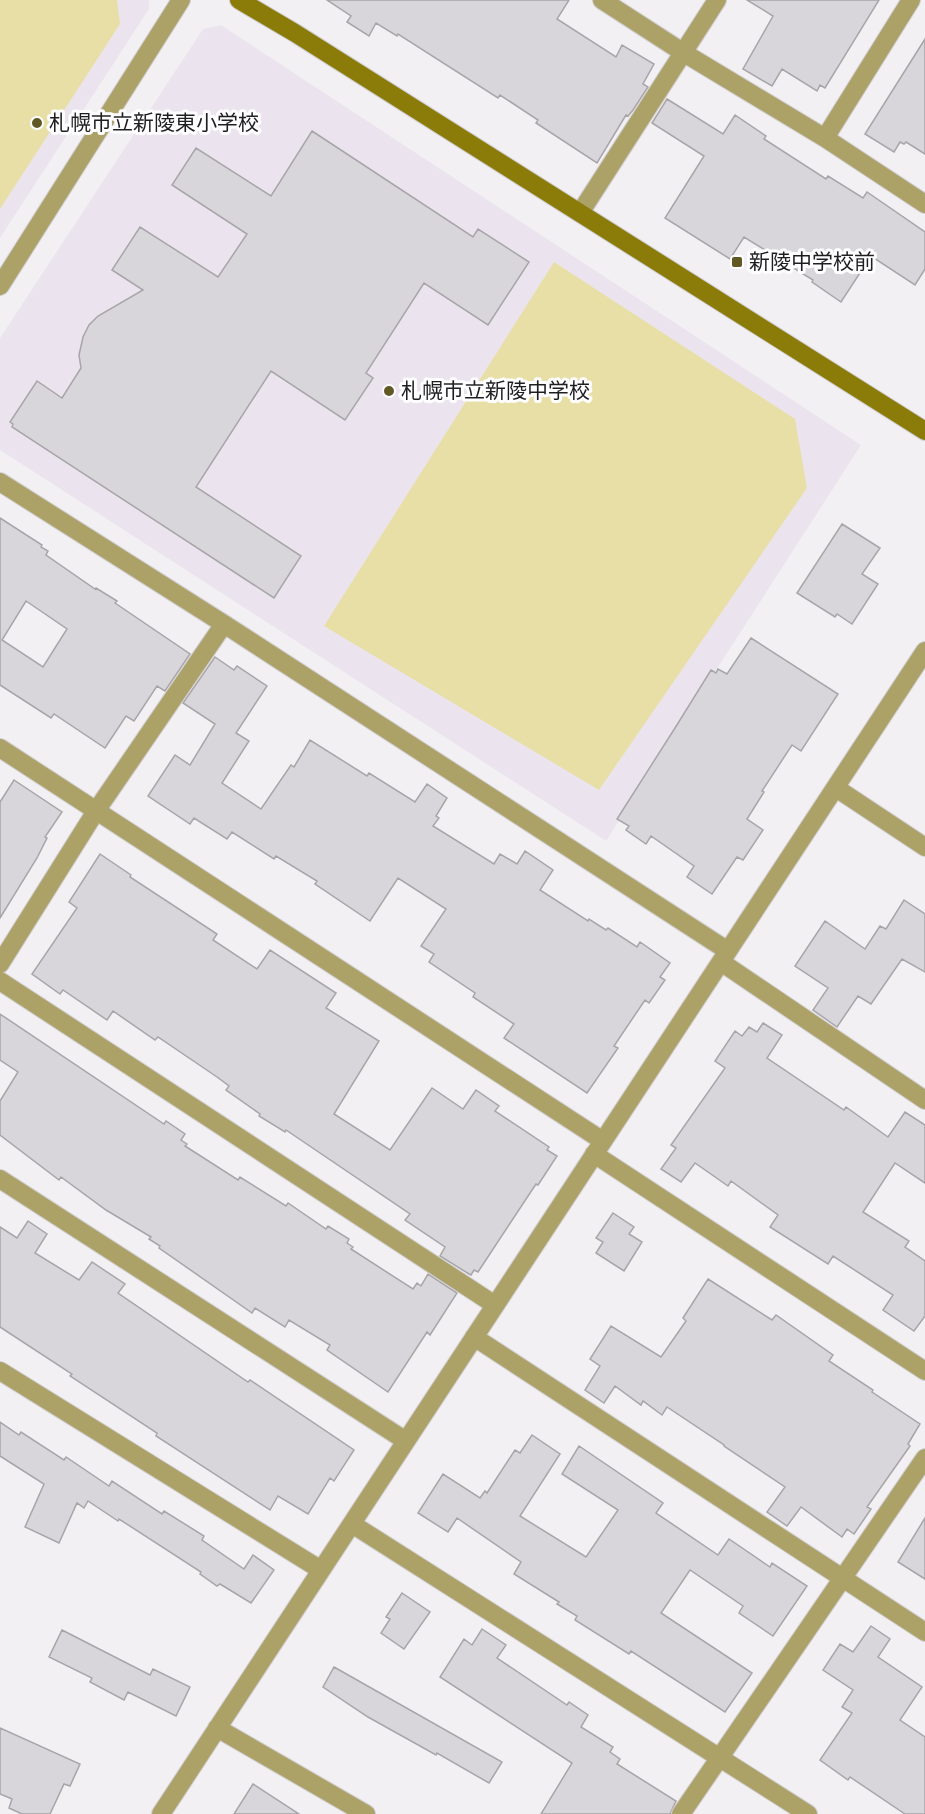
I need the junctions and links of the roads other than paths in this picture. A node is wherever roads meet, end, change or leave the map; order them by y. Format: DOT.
graph roads {
  1 [pos="181,0"];
  2 [pos="239,0"];
  3 [pos="602,0"];
  4 [pos="717,0"];
  5 [pos="911,0"];
  6 [pos="684,53"];
  7 [pos="825,138"];
  8 [pos="925,204"];
  9 [pos="580,213"];
  10 [pos="0,286"];
  11 [pos="925,431"];
  12 [pos="0,482"];
  13 [pos="224,624"];
  14 [pos="925,651"];
  15 [pos="0,748"];
  16 [pos="836,788"];
  17 [pos="96,811"];
  18 [pos="925,847"];
  19 [pos="725,956"];
  20 [pos="0,964"];
  21 [pos="0,981"];
  22 [pos="925,1100"];
  23 [pos="599,1148"];
  24 [pos="0,1179"];
  25 [pos="495,1305"];
  26 [pos="474,1337"];
  27 [pos="0,1371"];
  28 [pos="925,1371"];
  29 [pos="406,1441"];
  30 [pos="925,1458"];
  31 [pos="352,1524"];
  32 [pos="321,1570"];
  33 [pos="844,1578"];
  34 [pos="925,1632"];
  35 [pos="217,1728"];
  36 [pos="720,1758"];
  37 [pos="161,1814"];
  38 [pos="366,1814"];
  39 [pos="681,1814"];
  40 [pos="808,1814"];
  1 -- 10 [label="street"];
  2 -- 9 [label="street"];
  3 -- 6 [label="street"];
  4 -- 6 [label="street"];
  5 -- 7 [label="street"];
  6 -- 7 [label="street"];
  6 -- 9 [label="street"];
  7 -- 8 [label="street"];
  9 -- 11 [label="street"];
  12 -- 13 [label="street"];
  13 -- 17 [label="street"];
  13 -- 19 [label="street"];
  14 -- 16 [label="street"];
  15 -- 17 [label="street"];
  16 -- 18 [label="street"];
  16 -- 19 [label="street"];
  17 -- 20 [label="street"];
  17 -- 23 [label="street"];
  19 -- 22 [label="street"];
  19 -- 23 [label="street"];
  21 -- 25 [label="street"];
  23 -- 25 [label="street"];
  23 -- 28 [label="street"];
  24 -- 29 [label="street"];
  25 -- 26 [label="street"];
  26 -- 29 [label="street"];
  26 -- 33 [label="street"];
  27 -- 32 [label="street"];
  29 -- 31 [label="street"];
  30 -- 33 [label="street"];
  31 -- 32 [label="street"];
  31 -- 36 [label="street"];
  32 -- 35 [label="street"];
  33 -- 34 [label="street"];
  33 -- 36 [label="street"];
  35 -- 37 [label="street"];
  35 -- 38 [label="street"];
  36 -- 39 [label="street"];
  36 -- 40 [label="street"];
}
